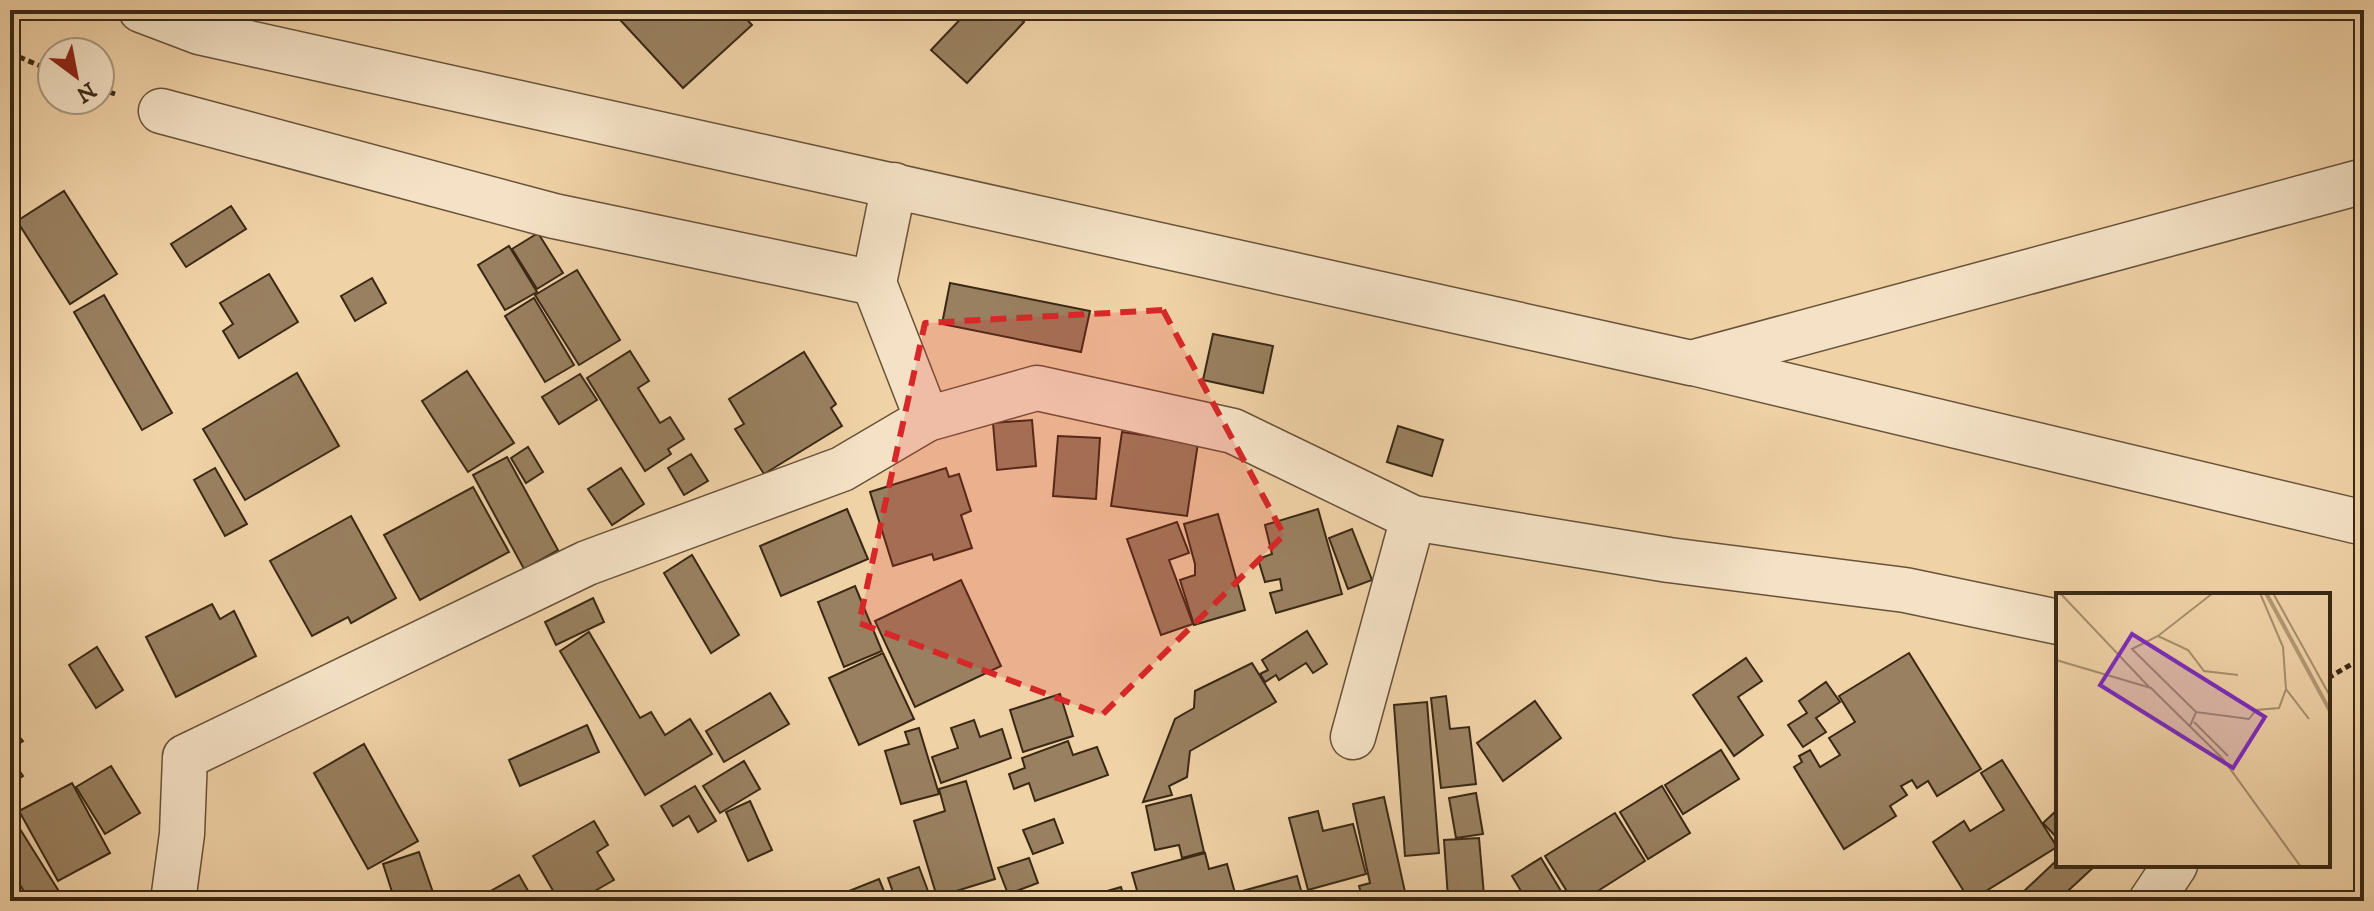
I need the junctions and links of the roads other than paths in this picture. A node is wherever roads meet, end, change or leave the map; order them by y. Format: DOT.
graph roads {
  1 [pos="141,10"];
  2 [pos="161,111"];
  3 [pos="2364,181"];
  4 [pos="894,185"];
  5 [pos="874,283"];
  6 [pos="1691,363"];
  7 [pos="927,419"];
  8 [pos="1413,518"];
  9 [pos="2364,523"];
  10 [pos="2056,622"];
  11 [pos="1353,737"];
  12 [pos="2174,867"];
  13 [pos="173,901"];
  14 [pos="2151,901"];
  1 -- 4 [label="street"];
  2 -- 5 [label="street"];
  3 -- 6 [label="street"];
  4 -- 5 [label="street"];
  4 -- 6 [label="street"];
  5 -- 7 [label="street"];
  6 -- 9 [label="street"];
  7 -- 8 [label="street"];
  7 -- 13 [label="street"];
  8 -- 10 [label="street"];
  8 -- 11 [label="street"];
  12 -- 14 [label="street"];
}
